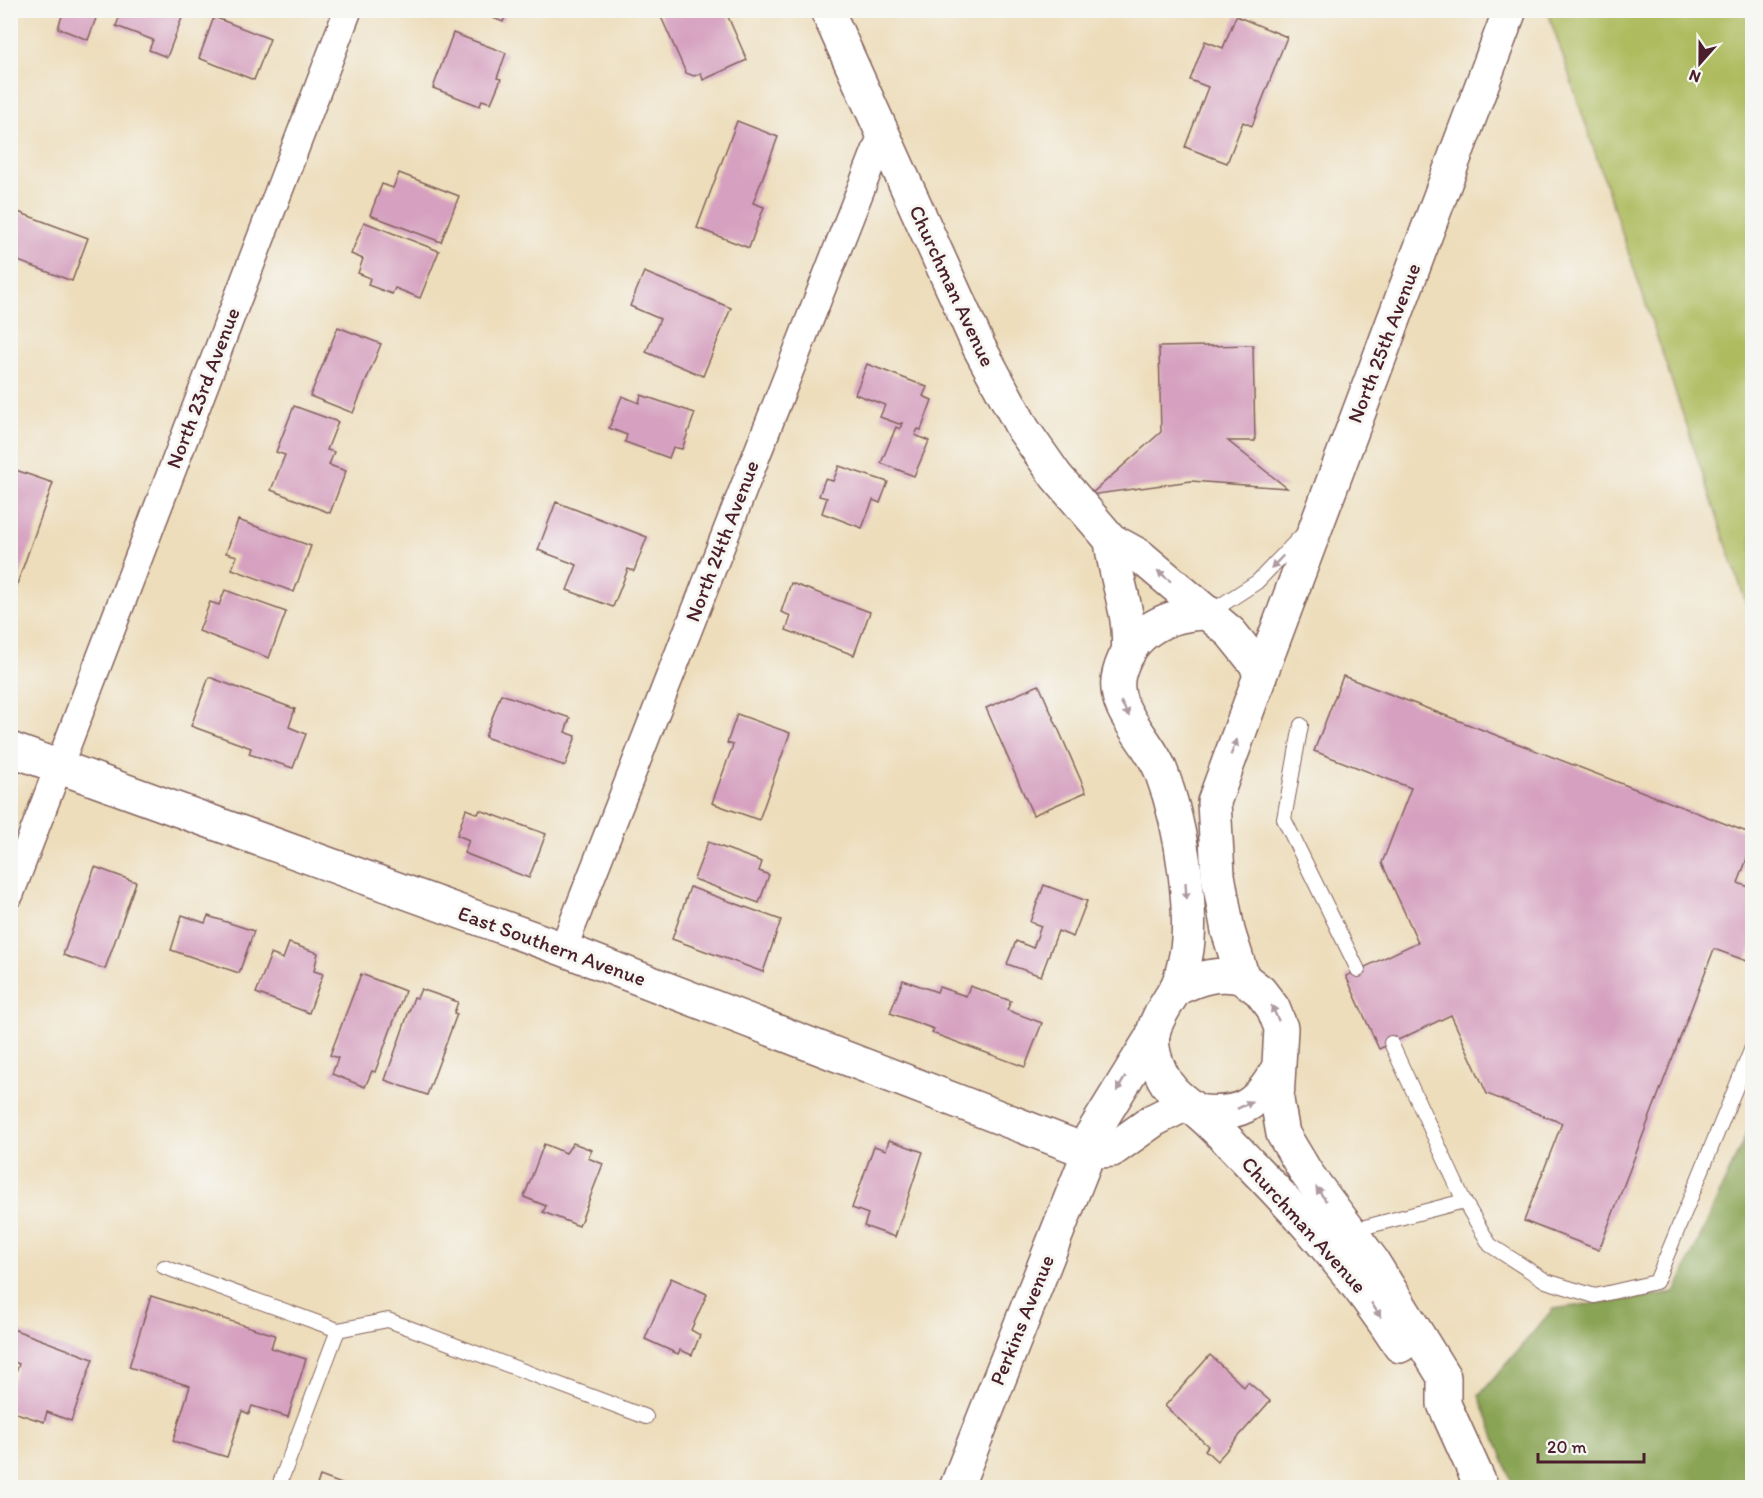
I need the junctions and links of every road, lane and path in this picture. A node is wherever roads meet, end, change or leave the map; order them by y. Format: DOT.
graph roads {
  1 [pos="348,10"];
  2 [pos="827,10"];
  3 [pos="1510,10"];
  4 [pos="882,135"];
  5 [pos="1317,520"];
  6 [pos="1111,540"];
  7 [pos="1209,613"];
  8 [pos="1128,654"];
  9 [pos="1260,676"];
  10 [pos="1301,725"];
  11 [pos="10,749"];
  12 [pos="59,767"];
  13 [pos="10,894"];
  14 [pos="563,949"];
  15 [pos="1358,970"];
  16 [pos="1243,978"];
  17 [pos="1176,989"];
  18 [pos="1153,1035"];
  19 [pos="1391,1043"];
  20 [pos="1752,1048"];
  21 [pos="1277,1070"];
  22 [pos="1191,1108"];
  23 [pos="1089,1152"];
  24 [pos="1464,1201"];
  25 [pos="1348,1231"];
  26 [pos="164,1267"];
  27 [pos="338,1330"];
  28 [pos="1444,1404"];
  29 [pos="646,1416"];
  30 [pos="278,1488"];
  31 [pos="956,1488"];
  32 [pos="1482,1488"];
  1 -- 12 [label="street, North 23rd Avenue"];
  2 -- 4 [label="main road, Churchman Avenue"];
  3 -- 5 [label="main road, North 25th Avenue"];
  4 -- 6 [label="main road, Churchman Avenue"];
  4 -- 14 [label="street, North 24th Avenue"];
  5 -- 7 [label="lane, one-way"];
  5 -- 9 [label="main road, North 25th Avenue"];
  7 -- 6 [label="main road, Churchman Avenue, one-way"];
  6 -- 8 [label="main road"];
  7 -- 8 [label="main road"];
  7 -- 9 [label="main road, Churchman Avenue"];
  8 -- 17 [label="main road, one-way"];
  16 -- 9 [label="main road, one-way"];
  10 -- 15 [label="lane"];
  11 -- 12 [label="main road, East Southern Avenue"];
  12 -- 13 [label="street, North 23rd Avenue"];
  12 -- 14 [label="main road, East Southern Avenue"];
  14 -- 23 [label="main road, East Southern Avenue"];
  16 -- 17 [label="main road"];
  21 -- 16 [label="main road, Churchman Avenue, one-way"];
  17 -- 18 [label="main road"];
  18 -- 22 [label="main road, Churchman Avenue"];
  18 -- 23 [label="main road, Perkins Avenue, one-way"];
  19 -- 24 [label="lane"];
  20 -- 24 [label="lane"];
  22 -- 21 [label="main road, Churchman Avenue, one-way"];
  25 -- 21 [label="main road, Churchman Avenue, one-way"];
  22 -- 23 [label="main road"];
  22 -- 28 [label="main road, Churchman Avenue, one-way"];
  23 -- 31 [label="main road, Perkins Avenue"];
  24 -- 25 [label="lane"];
  25 -- 28 [label="main road, Churchman Avenue"];
  26 -- 27 [label="lane"];
  27 -- 29 [label="lane"];
  27 -- 30 [label="lane"];
  28 -- 32 [label="main road, Churchman Avenue"];
}
